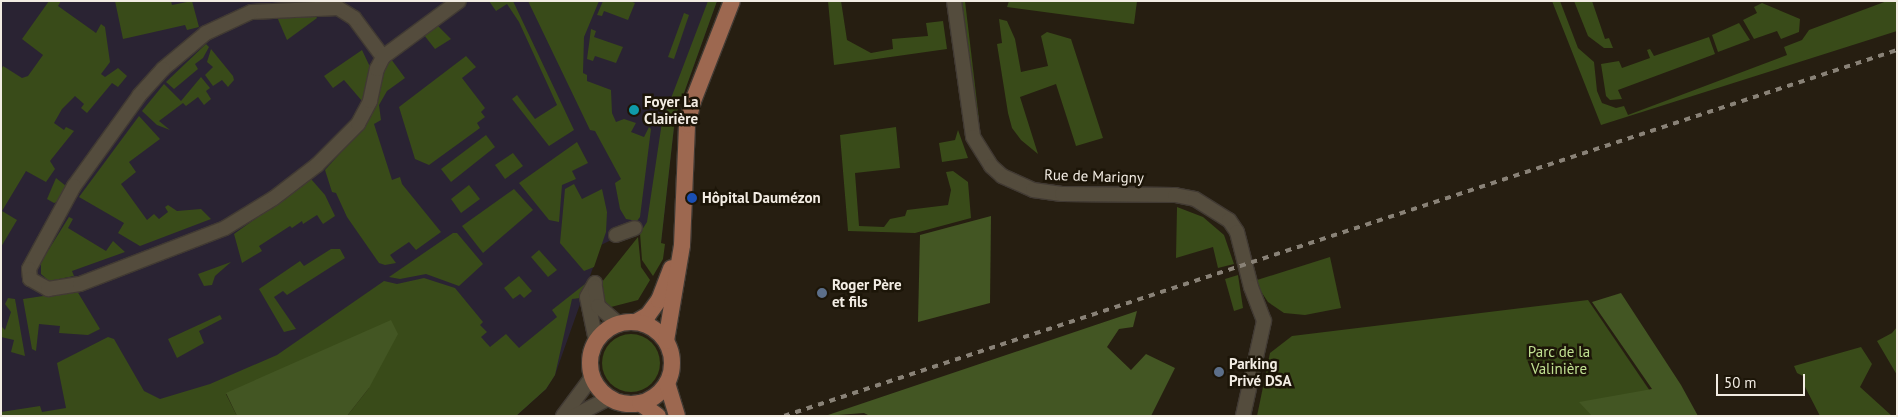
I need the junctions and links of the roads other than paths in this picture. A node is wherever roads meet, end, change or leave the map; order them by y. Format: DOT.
graph roads {
  1 [pos="732,1"];
  2 [pos="954,1"];
  3 [pos="456,4"];
  4 [pos="383,57"];
  5 [pos="682,204"];
  6 [pos="635,228"];
  7 [pos="616,235"];
  8 [pos="636,322"];
  9 [pos="619,324"];
  10 [pos="596,341"];
  11 [pos="666,341"];
  12 [pos="592,377"];
  13 [pos="667,383"];
  14 [pos="609,398"];
  15 [pos="640,403"];
  16 [pos="563,416"];
  17 [pos="574,416"];
  18 [pos="658,416"];
  19 [pos="678,416"];
  20 [pos="1243,416"];
  1 -- 5 [label="main road"];
  2 -- 20 [label="street, Rue de Marigny"];
  3 -- 4 [label="street"];
  4 -- 4 [label="street"];
  5 -- 8 [label="main road"];
  5 -- 11 [label="main road"];
  6 -- 7 [label="street"];
  8 -- 9 [label="main road"];
  8 -- 11 [label="main road"];
  9 -- 10 [label="main road"];
  9 -- 10 [label="street"];
  10 -- 12 [label="main road"];
  11 -- 13 [label="main road"];
  12 -- 14 [label="main road"];
  12 -- 16 [label="street"];
  13 -- 15 [label="main road"];
  13 -- 19 [label="main road"];
  14 -- 15 [label="main road"];
  14 -- 17 [label="street"];
  15 -- 18 [label="main road"];
}
